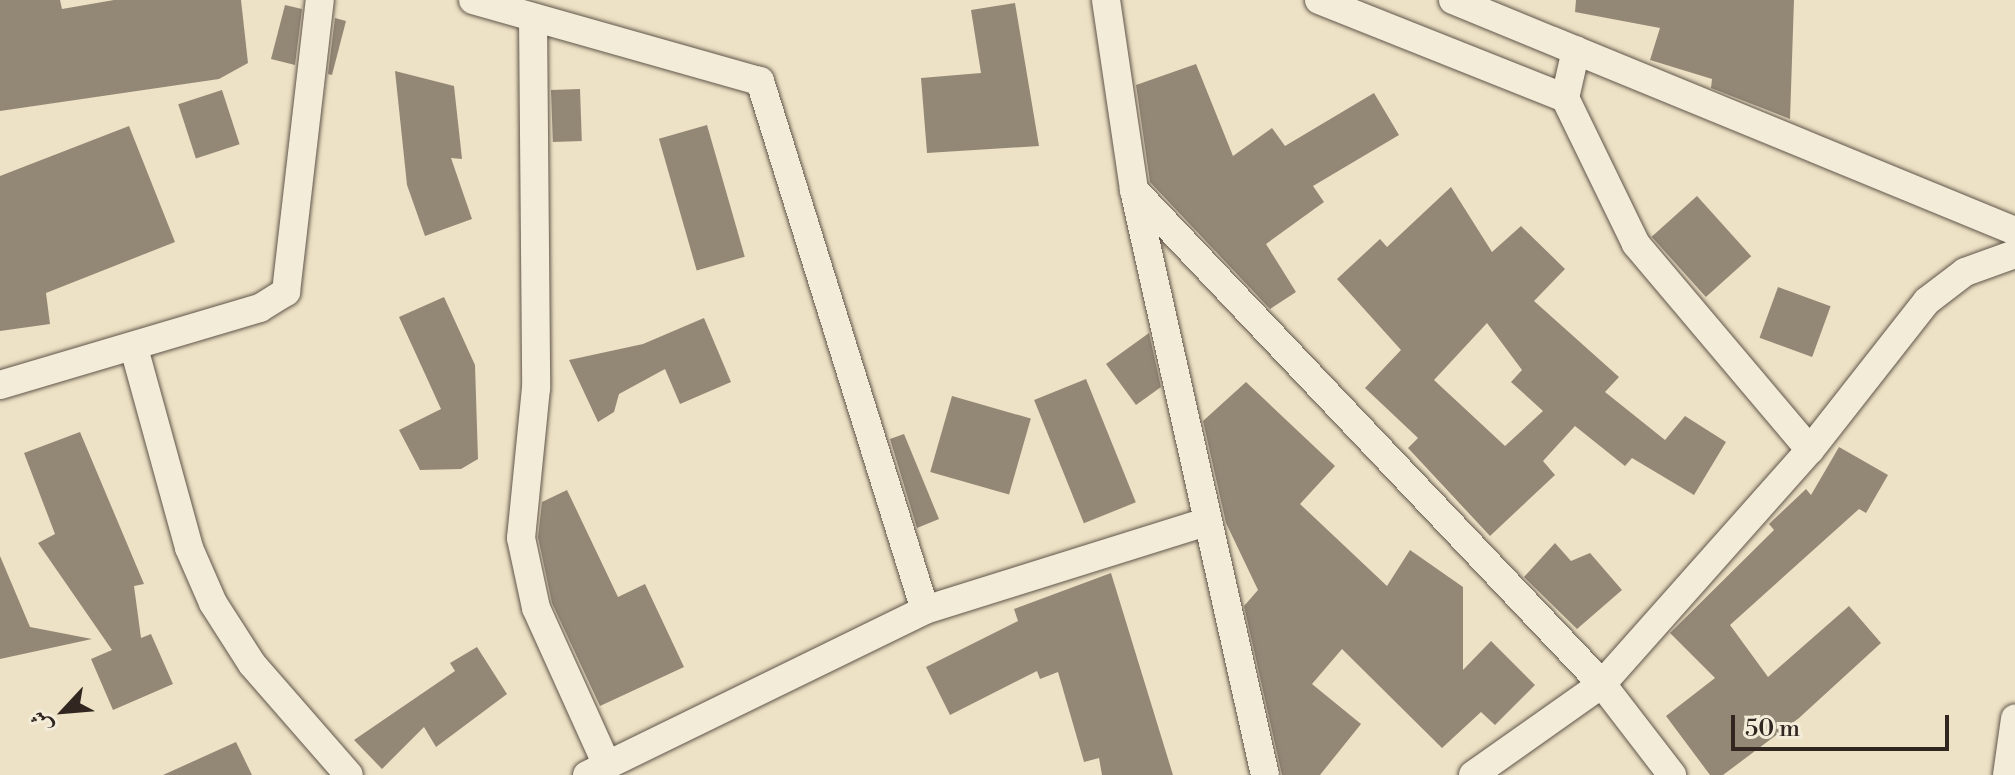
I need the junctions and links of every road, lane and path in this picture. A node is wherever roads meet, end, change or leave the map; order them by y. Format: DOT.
graph roads {
  1 [pos="320,0"];
  2 [pos="473,0"];
  3 [pos="1106,0"];
  4 [pos="1319,0"];
  5 [pos="1453,0"];
  6 [pos="533,18"];
  7 [pos="1576,50"];
  8 [pos="1565,98"];
  9 [pos="1134,190"];
  10 [pos="2015,231"];
  11 [pos="2015,254"];
  12 [pos="134,348"];
  13 [pos="0,385"];
  14 [pos="1810,450"];
  15 [pos="1203,523"];
  16 [pos="925,610"];
  17 [pos="1602,684"];
  18 [pos="2015,719"];
  19 [pos="597,770"];
  20 [pos="349,775"];
  21 [pos="1265,775"];
  22 [pos="1473,775"];
  23 [pos="1672,775"];
  24 [pos="2007,775"];
  1 -- 12 [label="street"];
  2 -- 6 [label="street"];
  3 -- 9 [label="street"];
  4 -- 8 [label="street"];
  5 -- 7 [label="street"];
  6 -- 16 [label="street"];
  6 -- 19 [label="street"];
  7 -- 8 [label="street"];
  7 -- 10 [label="street"];
  8 -- 14 [label="street"];
  9 -- 15 [label="street"];
  9 -- 17 [label="street"];
  11 -- 14 [label="street"];
  12 -- 13 [label="street"];
  12 -- 20 [label="street"];
  14 -- 17 [label="street"];
  15 -- 16 [label="street"];
  15 -- 21 [label="street"];
  16 -- 19 [label="street"];
  17 -- 22 [label="street"];
  17 -- 23 [label="street"];
  18 -- 24 [label="street"];
}
